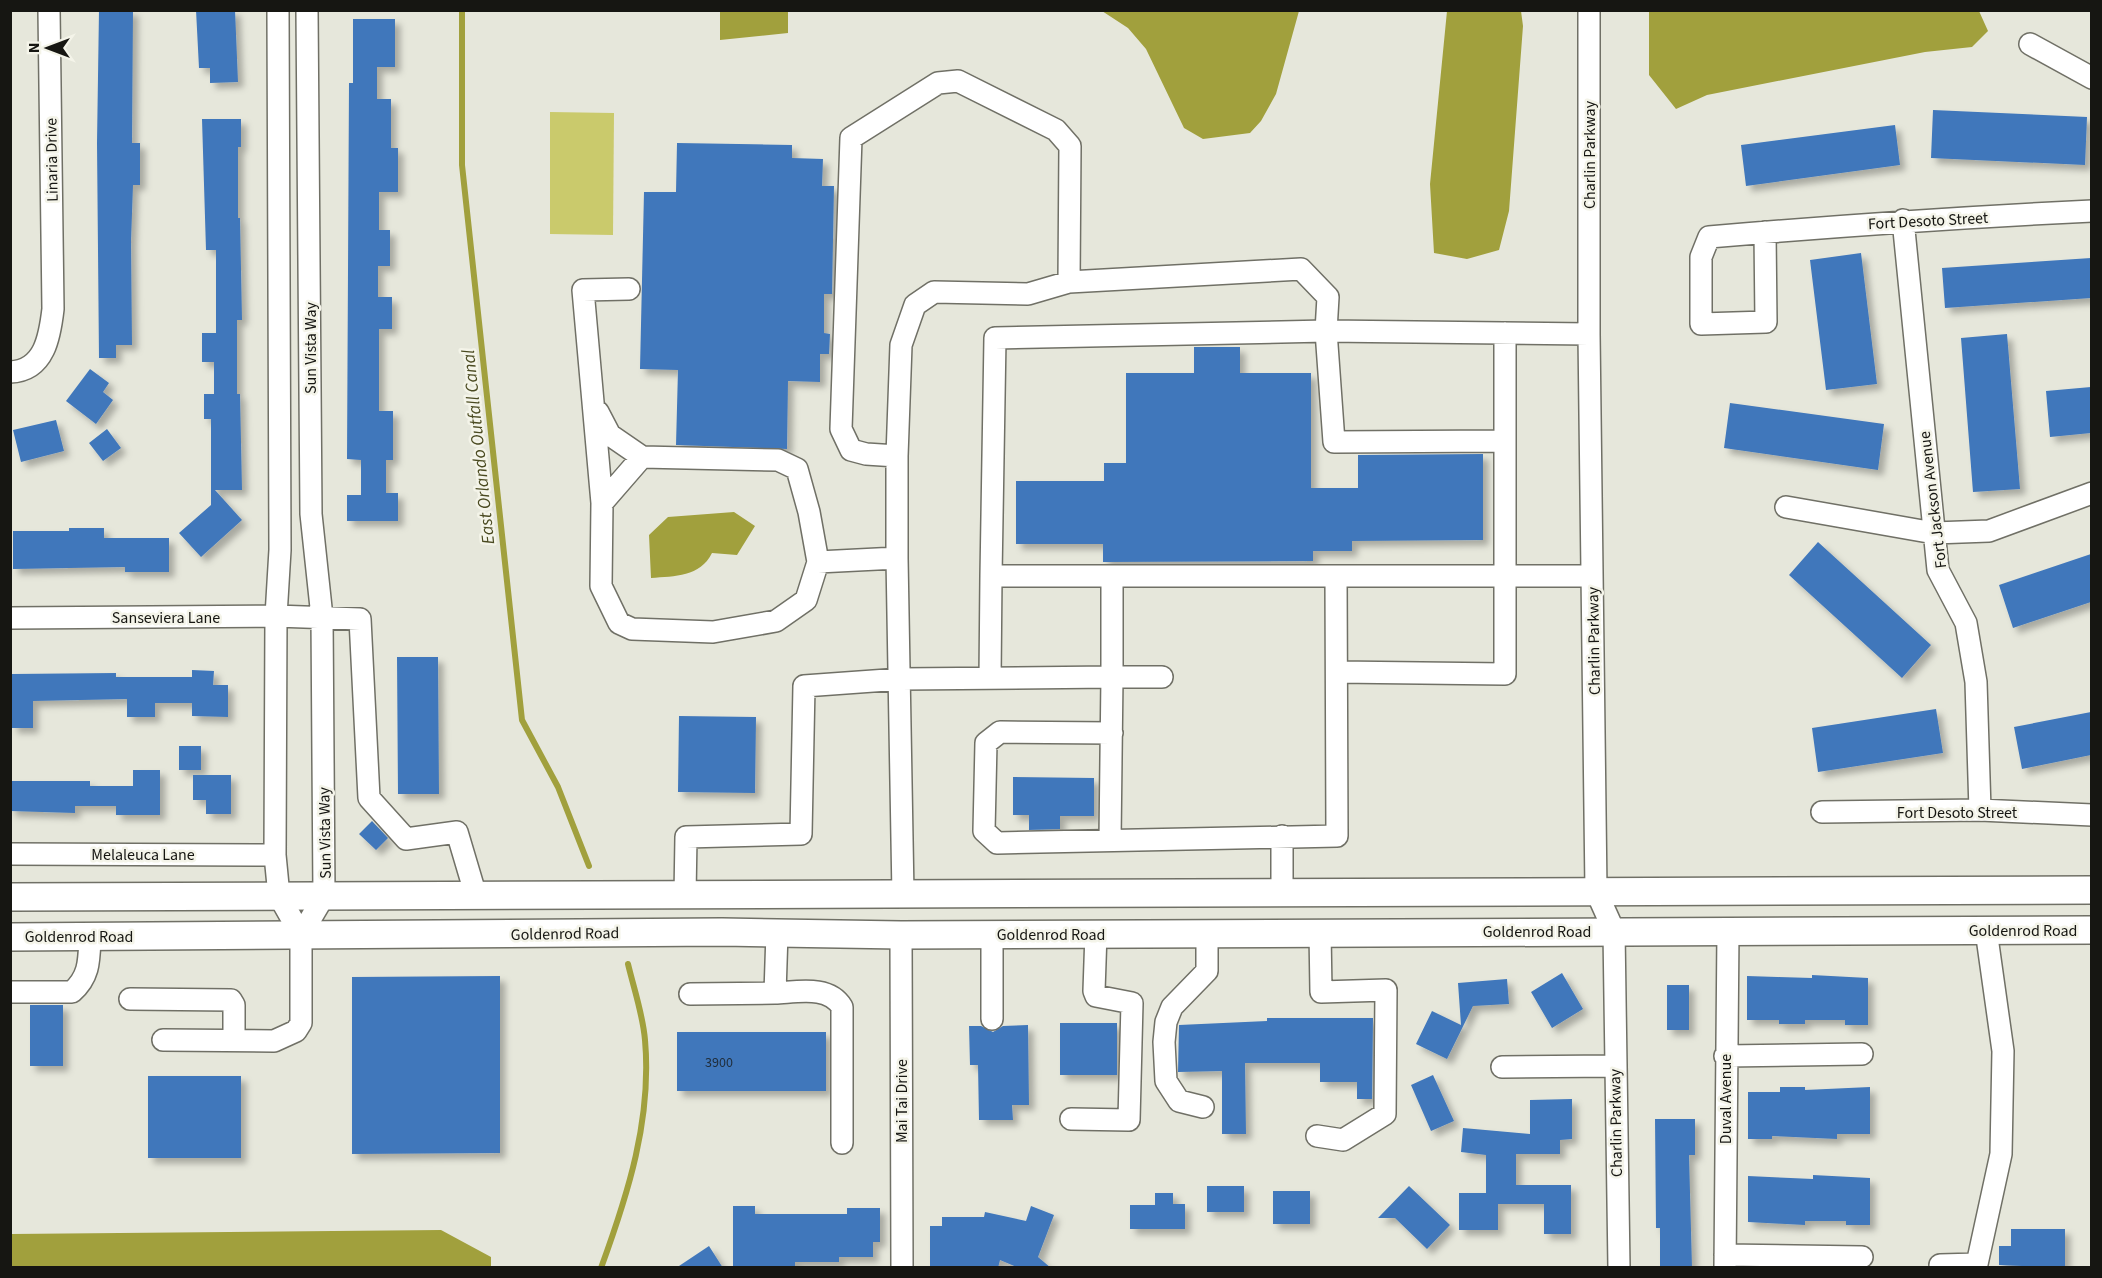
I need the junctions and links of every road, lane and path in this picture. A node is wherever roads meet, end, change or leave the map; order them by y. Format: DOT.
graph roads {
  1 [pos="49,10"];
  2 [pos="278,10"];
  3 [pos="307,10"];
  4 [pos="1589,10"];
  5 [pos="2030,44"];
  6 [pos="2091,78"];
  7 [pos="2091,211"];
  8 [pos="1903,220"];
  9 [pos="1765,232"];
  10 [pos="1070,282"];
  11 [pos="629,288"];
  12 [pos="1326,331"];
  13 [pos="1505,333"];
  14 [pos="1589,334"];
  15 [pos="10,372"];
  16 [pos="594,403"];
  17 [pos="1503,441"];
  18 [pos="897,456"];
  19 [pos="642,457"];
  20 [pos="2091,493"];
  21 [pos="602,504"];
  22 [pos="1786,507"];
  23 [pos="1934,533"];
  24 [pos="897,558"];
  25 [pos="818,562"];
  26 [pos="991,576"];
  27 [pos="1112,576"];
  28 [pos="1336,576"];
  29 [pos="1504,576"];
  30 [pos="1592,576"];
  31 [pos="276,616"];
  32 [pos="322,617"];
  33 [pos="10,618"];
  34 [pos="1337,672"];
  35 [pos="1112,677"];
  36 [pos="1162,677"];
  37 [pos="990,678"];
  38 [pos="901,679"];
  39 [pos="1112,733"];
  40 [pos="1980,810"];
  41 [pos="1822,812"];
  42 [pos="2091,815"];
  43 [pos="1282,836"];
  44 [pos="1107,841"];
  45 [pos="10,854"];
  46 [pos="275,855"];
  47 [pos="2091,890"];
  48 [pos="1596,891"];
  49 [pos="1097,893"];
  50 [pos="1282,893"];
  51 [pos="903,894"];
  52 [pos="685,895"];
  53 [pos="279,896"];
  54 [pos="324,896"];
  55 [pos="476,896"];
  56 [pos="10,897"];
  57 [pos="1986,930"];
  58 [pos="2091,930"];
  59 [pos="1614,931"];
  60 [pos="1728,931"];
  61 [pos="722,932"];
  62 [pos="1320,932"];
  63 [pos="777,933"];
  64 [pos="1096,933"];
  65 [pos="1207,933"];
  66 [pos="992,934"];
  67 [pos="301,935"];
  68 [pos="901,935"];
  69 [pos="90,936"];
  70 [pos="10,937"];
  71 [pos="10,992"];
  72 [pos="775,993"];
  73 [pos="690,994"];
  74 [pos="130,999"];
  75 [pos="992,1019"];
  76 [pos="163,1040"];
  77 [pos="234,1040"];
  78 [pos="1862,1054"];
  79 [pos="1725,1056"];
  80 [pos="1614,1065"];
  81 [pos="1502,1067"];
  82 [pos="1203,1107"];
  83 [pos="1071,1119"];
  84 [pos="1317,1136"];
  85 [pos="842,1143"];
  86 [pos="1862,1257"];
  87 [pos="1725,1261"];
  88 [pos="902,1268"];
  89 [pos="1619,1268"];
  90 [pos="1944,1268"];
  1 -- 15 [label="street, Linaria Drive"];
  2 -- 31 [label="street, Sun Vista Way"];
  3 -- 32 [label="street, Sun Vista Way"];
  4 -- 14 [label="street, Charlin Parkway"];
  5 -- 6 [label="street"];
  7 -- 8 [label="street, Fort Desoto Street"];
  8 -- 9 [label="street, Fort Desoto Street"];
  8 -- 23 [label="street, Fort Jackson Avenue"];
  9 -- 9 [label="street, Fort Desoto Street"];
  10 -- 12 [label="street"];
  10 -- 18 [label="street"];
  10 -- 18 [label="street"];
  11 -- 16 [label="street"];
  12 -- 13 [label="street"];
  12 -- 17 [label="street"];
  12 -- 26 [label="street"];
  13 -- 14 [label="street"];
  13 -- 17 [label="street"];
  14 -- 30 [label="street, Charlin Parkway"];
  16 -- 19 [label="street"];
  16 -- 21 [label="street"];
  17 -- 29 [label="street"];
  18 -- 24 [label="street"];
  19 -- 21 [label="street"];
  19 -- 25 [label="street"];
  20 -- 23 [label="street"];
  21 -- 25 [label="street"];
  22 -- 23 [label="street"];
  23 -- 40 [label="street, Fort Jackson Avenue"];
  24 -- 25 [label="street"];
  24 -- 38 [label="street"];
  26 -- 27 [label="street"];
  26 -- 37 [label="street"];
  27 -- 28 [label="street"];
  27 -- 35 [label="street"];
  28 -- 29 [label="street"];
  28 -- 34 [label="street"];
  29 -- 30 [label="street"];
  29 -- 34 [label="street"];
  30 -- 48 [label="street, Charlin Parkway"];
  31 -- 32 [label="street, Sanseviera Lane"];
  31 -- 33 [label="street, Sanseviera Lane"];
  31 -- 46 [label="street, Sun Vista Way"];
  32 -- 54 [label="street, Sun Vista Way"];
  32 -- 55 [label="street, Sanseviera Lane"];
  34 -- 43 [label="street"];
  35 -- 36 [label="street"];
  35 -- 37 [label="street"];
  35 -- 39 [label="street"];
  37 -- 38 [label="street"];
  38 -- 51 [label="street"];
  38 -- 52 [label="street"];
  39 -- 44 [label="street"];
  39 -- 44 [label="street"];
  40 -- 41 [label="street, Fort Desoto Street"];
  40 -- 42 [label="street, Fort Desoto Street"];
  43 -- 44 [label="street"];
  43 -- 50 [label="street"];
  45 -- 46 [label="street, Melaleuca Lane"];
  46 -- 53 [label="street, Sun Vista Way"];
  47 -- 48 [label="main road"];
  48 -- 50 [label="main road"];
  48 -- 59 [label="street, Charlin Parkway"];
  49 -- 50 [label="main road"];
  49 -- 51 [label="main road"];
  49 -- 68 [label="main road"];
  51 -- 52 [label="main road"];
  51 -- 61 [label="main road"];
  52 -- 55 [label="main road"];
  53 -- 54 [label="main road"];
  53 -- 56 [label="main road"];
  53 -- 67 [label="street, Sun Vista Way"];
  54 -- 55 [label="main road"];
  54 -- 67 [label="street, Sun Vista Way"];
  57 -- 58 [label="main road, Goldenrod Road"];
  57 -- 60 [label="main road, Goldenrod Road"];
  57 -- 90 [label="street"];
  59 -- 60 [label="main road, Goldenrod Road"];
  59 -- 62 [label="main road, Goldenrod Road"];
  59 -- 80 [label="street, Charlin Parkway"];
  60 -- 79 [label="street, Duval Avenue"];
  61 -- 63 [label="main road, Goldenrod Road"];
  61 -- 67 [label="main road, Goldenrod Road"];
  62 -- 65 [label="main road, Goldenrod Road"];
  62 -- 84 [label="street"];
  63 -- 68 [label="main road, Goldenrod Road"];
  63 -- 72 [label="street"];
  64 -- 65 [label="main road, Goldenrod Road"];
  64 -- 66 [label="main road, Goldenrod Road"];
  64 -- 83 [label="street"];
  65 -- 82 [label="street"];
  66 -- 68 [label="main road, Goldenrod Road"];
  66 -- 75 [label="street"];
  67 -- 69 [label="main road, Goldenrod Road"];
  67 -- 77 [label="street"];
  68 -- 88 [label="street, Mai Tai Drive"];
  69 -- 70 [label="main road, Goldenrod Road"];
  69 -- 71 [label="street"];
  72 -- 73 [label="street"];
  72 -- 85 [label="street"];
  74 -- 77 [label="street"];
  76 -- 77 [label="street"];
  78 -- 79 [label="street"];
  79 -- 87 [label="street, Duval Avenue"];
  80 -- 81 [label="street"];
  80 -- 89 [label="street, Charlin Parkway"];
  86 -- 87 [label="street"];
}
